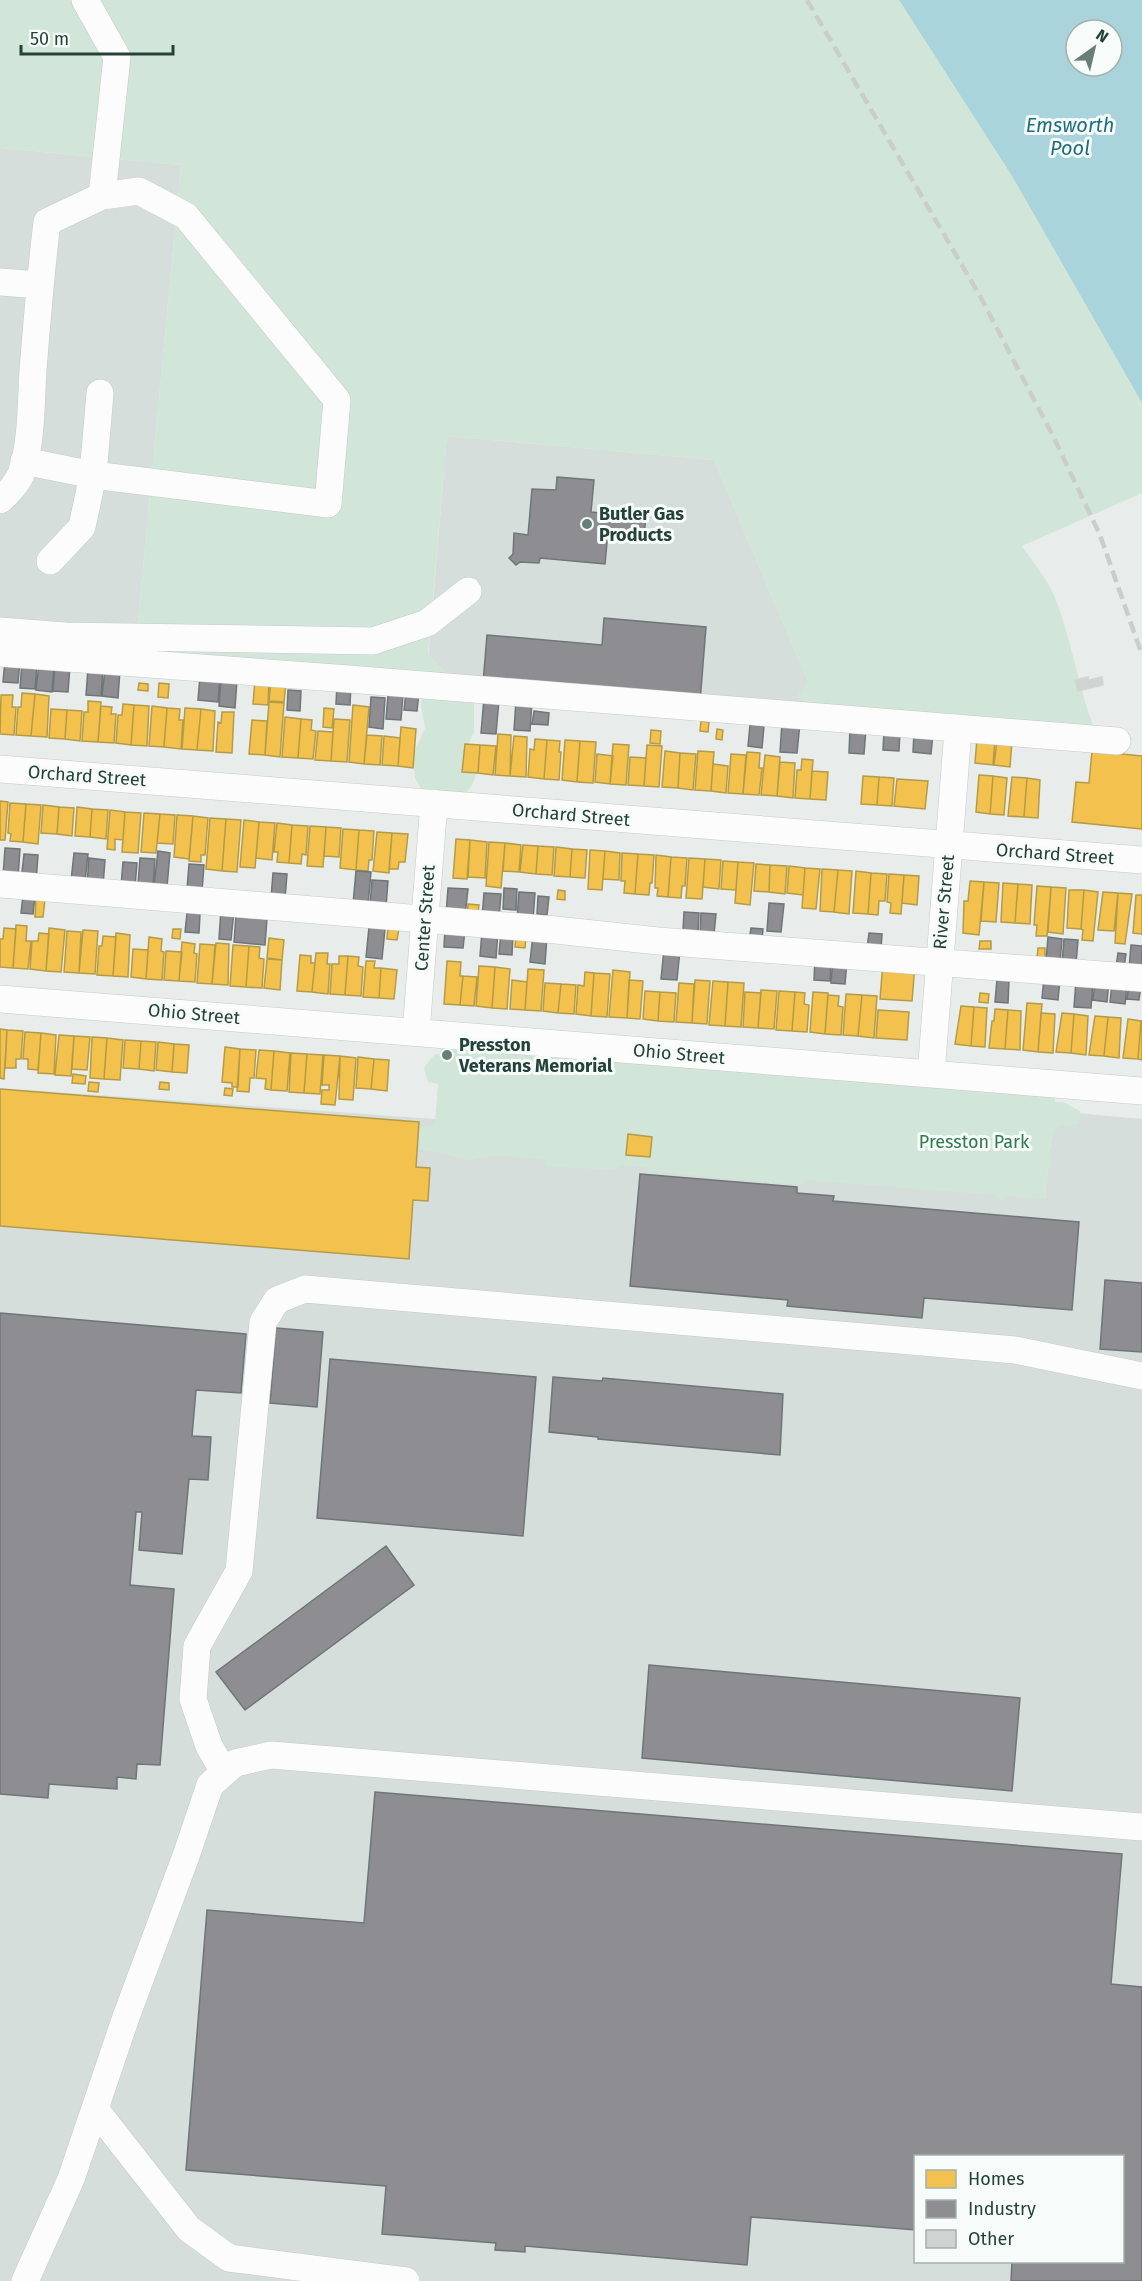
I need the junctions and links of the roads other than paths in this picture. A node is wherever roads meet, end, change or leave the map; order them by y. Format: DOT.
graph roads {
  1 [pos="85,0"];
  2 [pos="102,196"];
  3 [pos="0,282"];
  4 [pos="39,285"];
  5 [pos="100,393"];
  6 [pos="24,461"];
  7 [pos="93,475"];
  8 [pos="0,500"];
  9 [pos="50,561"];
  10 [pos="468,591"];
  11 [pos="0,631"];
  12 [pos="0,653"];
  13 [pos="958,730"];
  14 [pos="1117,741"];
  15 [pos="0,769"];
  16 [pos="434,803"];
  17 [pos="949,845"];
  18 [pos="1142,860"];
  19 [pos="0,884"];
  20 [pos="426,921"];
  21 [pos="939,962"];
  22 [pos="1142,978"];
  23 [pos="0,999"];
  24 [pos="416,1032"];
  25 [pos="931,1074"];
  26 [pos="1142,1091"];
  27 [pos="1142,1376"];
  28 [pos="224,1772"];
  29 [pos="1142,1827"];
  30 [pos="95,2109"];
  31 [pos="25,2281"];
  32 [pos="406,2281"];
  1 -- 2 [label="street"];
  2 -- 4 [label="street"];
  2 -- 7 [label="street"];
  3 -- 4 [label="street"];
  4 -- 6 [label="street"];
  5 -- 7 [label="street"];
  6 -- 7 [label="street"];
  6 -- 8 [label="street"];
  7 -- 9 [label="street"];
  10 -- 11 [label="street"];
  12 -- 13 [label="street"];
  13 -- 14 [label="street"];
  13 -- 17 [label="street, River Street"];
  15 -- 16 [label="street, Orchard Street"];
  16 -- 17 [label="street, Orchard Street"];
  16 -- 20 [label="street, Center Street"];
  17 -- 18 [label="street, Orchard Street"];
  17 -- 21 [label="street, River Street"];
  19 -- 20 [label="street"];
  20 -- 21 [label="street"];
  20 -- 24 [label="street, Center Street"];
  21 -- 22 [label="street"];
  21 -- 25 [label="street, River Street"];
  23 -- 24 [label="street, Ohio Street"];
  24 -- 25 [label="street, Ohio Street"];
  25 -- 26 [label="street, Ohio Street"];
  27 -- 28 [label="street"];
  28 -- 29 [label="street"];
  28 -- 30 [label="street"];
  30 -- 31 [label="street"];
  30 -- 32 [label="street"];
}
